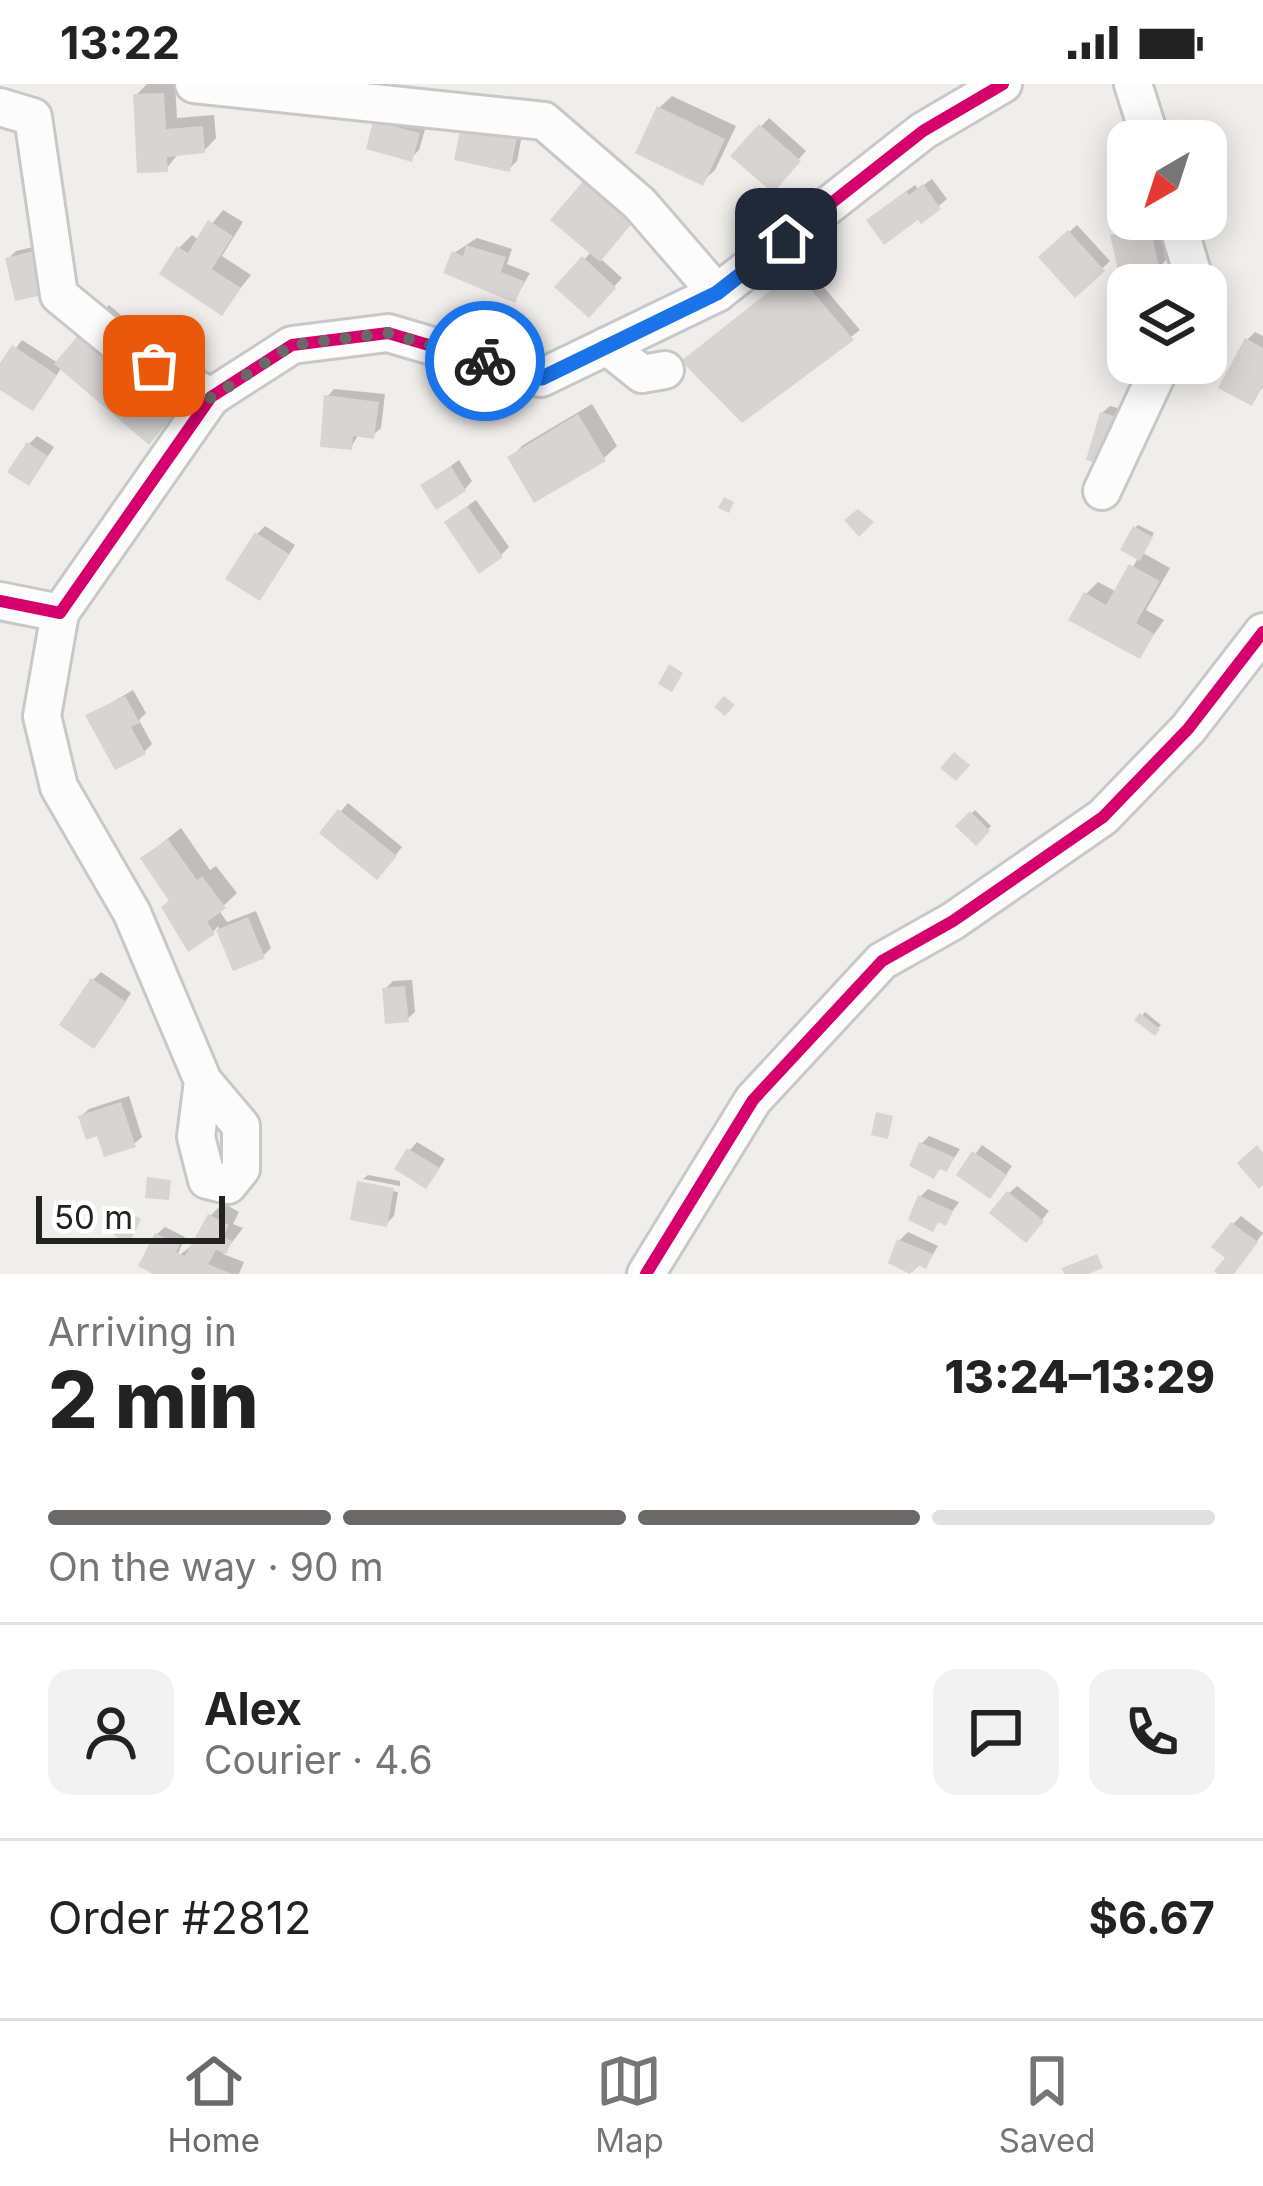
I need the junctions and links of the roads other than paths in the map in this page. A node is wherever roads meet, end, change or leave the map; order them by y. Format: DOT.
graph roads {
  1 [pos="194,84"];
  2 [pos="1003,84"];
  3 [pos="1133,84"];
  4 [pos="0,107"];
  5 [pos="1144,120"];
  6 [pos="717,293"];
  7 [pos="607,346"];
  8 [pos="664,370"];
  9 [pos="1152,384"];
  10 [pos="211,398"];
  11 [pos="1102,490"];
  12 [pos="0,601"];
  13 [pos="60,613"];
  14 [pos="1263,632"];
  15 [pos="203,1082"];
  16 [pos="646,1274"];
  1 -- 6 [label="street"];
  2 -- 6 [label="street"];
  3 -- 5 [label="street"];
  4 -- 10 [label="street"];
  6 -- 7 [label="street"];
  7 -- 8 [label="street"];
  7 -- 10 [label="street"];
  9 -- 11 [label="street"];
  10 -- 13 [label="street"];
  12 -- 13 [label="street"];
  13 -- 15 [label="street"];
  14 -- 16 [label="street"];
}
